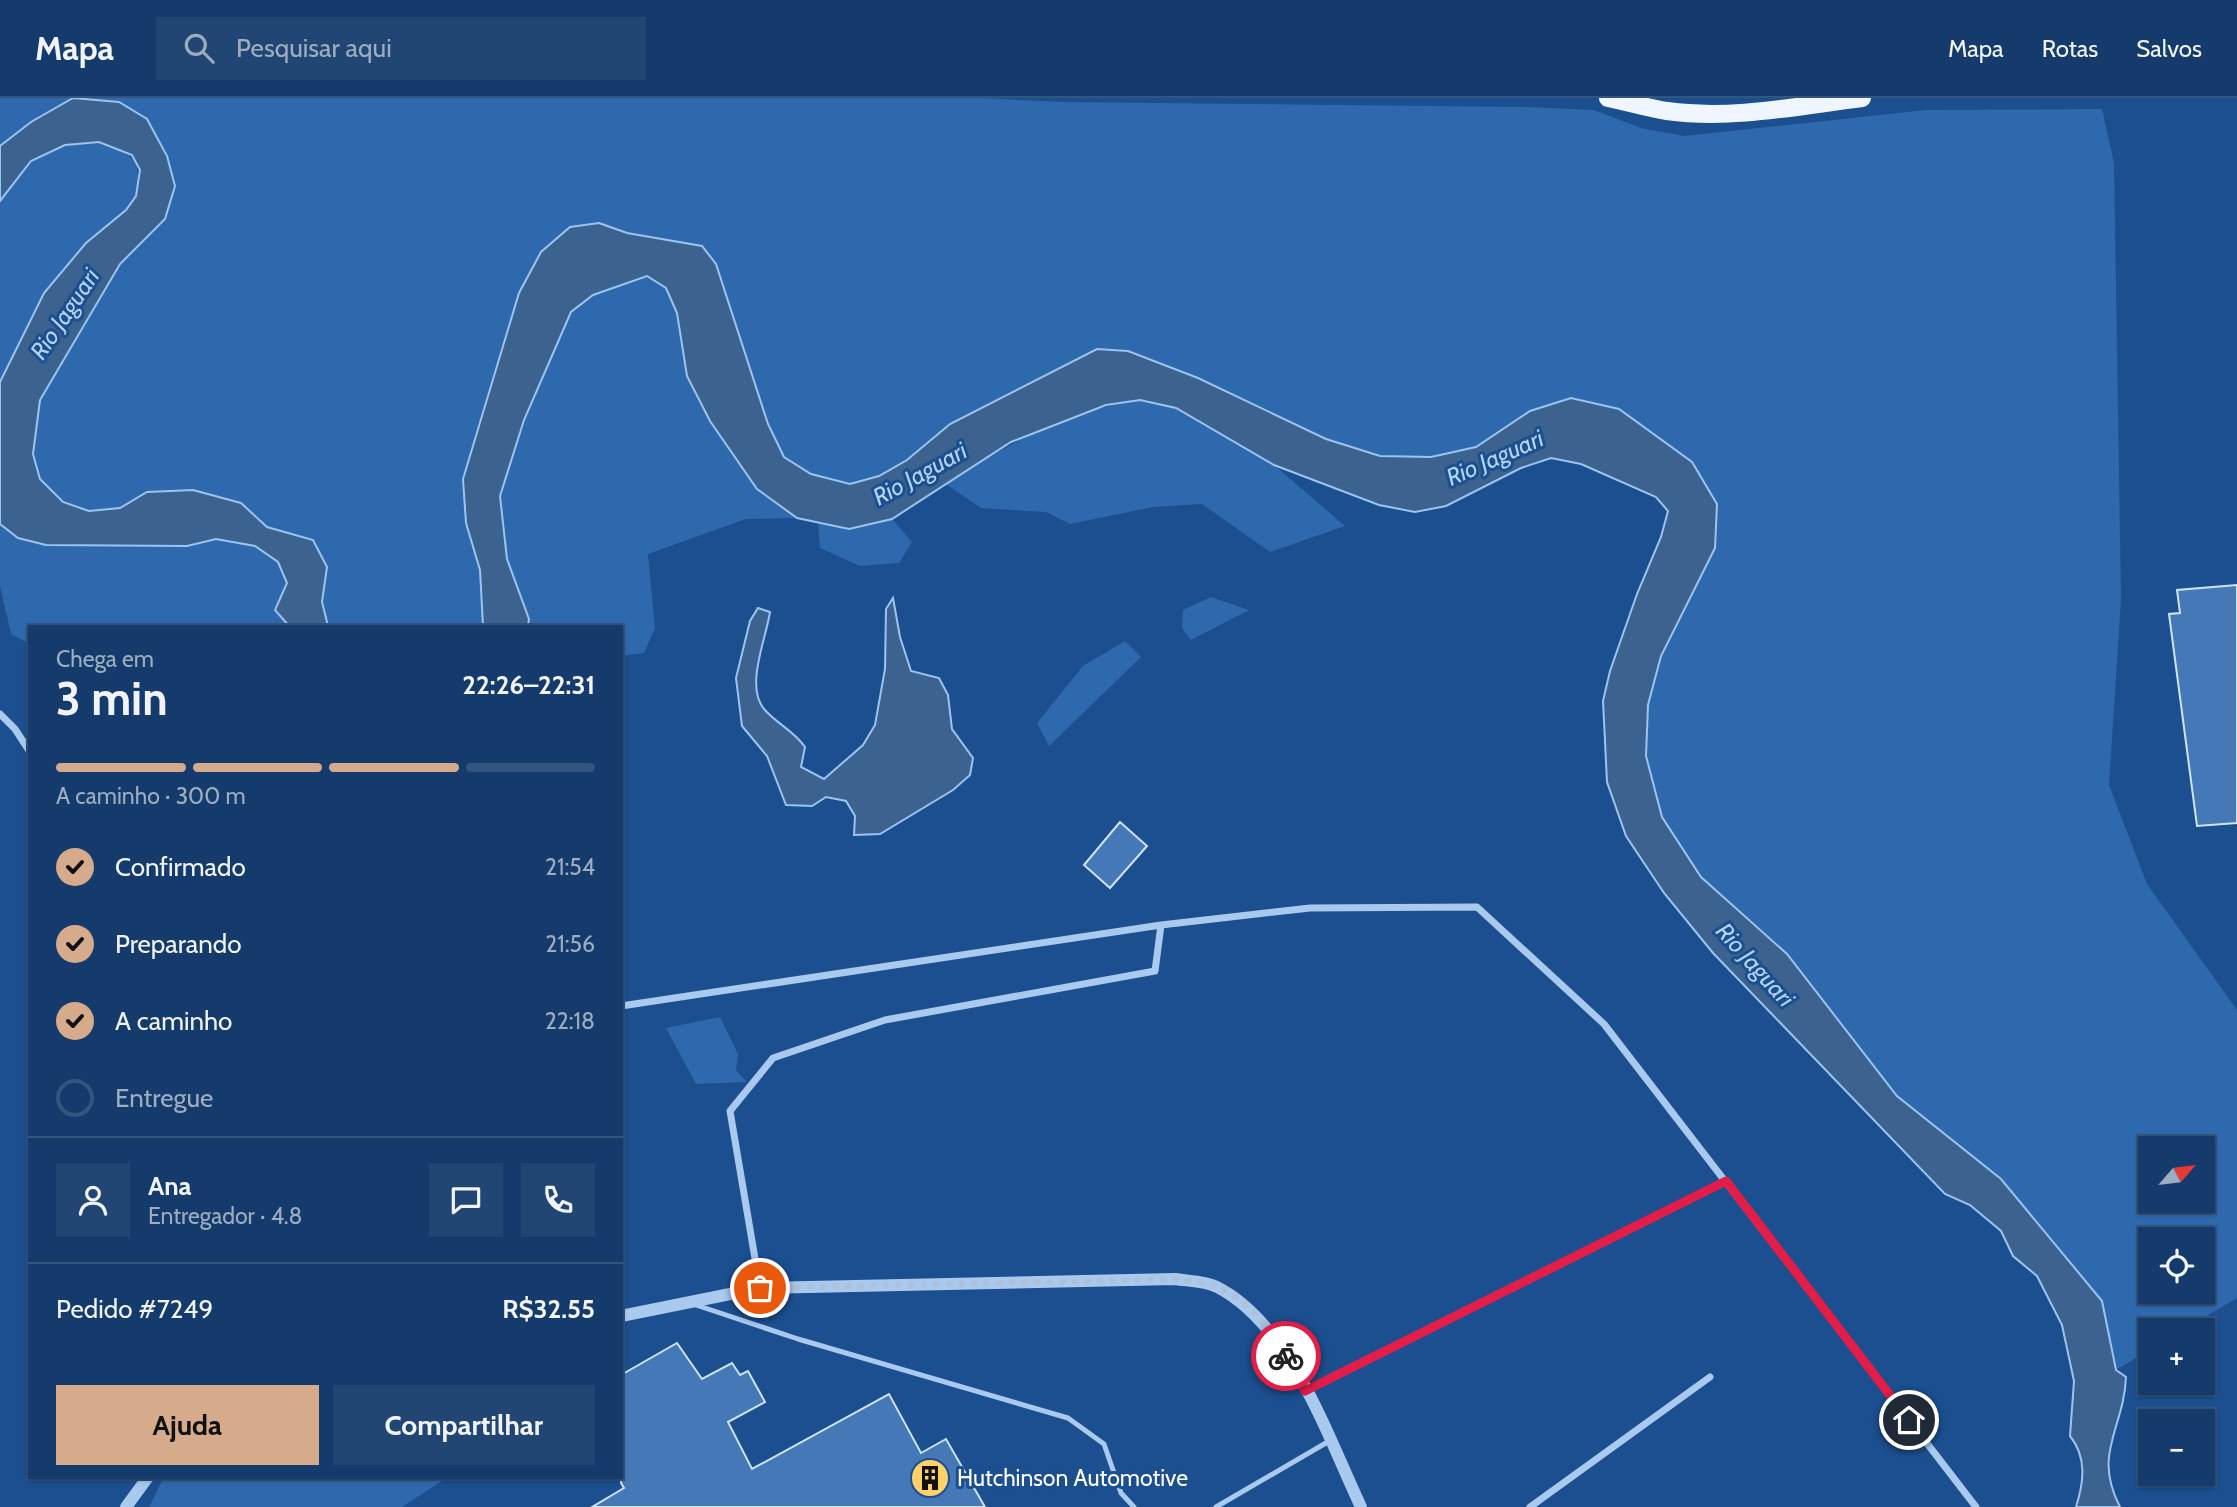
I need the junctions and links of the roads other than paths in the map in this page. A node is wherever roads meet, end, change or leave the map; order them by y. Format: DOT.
graph roads {
  1 [pos="1608,98"];
  2 [pos="1862,98"];
  3 [pos="0,714"];
  4 [pos="28,748"];
  5 [pos="1161,925"];
  6 [pos="623,1006"];
  7 [pos="1726,1181"];
  8 [pos="760,1288"];
  9 [pos="690,1303"];
  10 [pos="623,1315"];
  11 [pos="1710,1377"];
  12 [pos="1305,1391"];
  13 [pos="1332,1439"];
  14 [pos="147,1479"];
  15 [pos="126,1507"];
  16 [pos="1134,1507"];
  17 [pos="1216,1507"];
  18 [pos="1362,1507"];
  19 [pos="1530,1507"];
  20 [pos="1976,1507"];
  1 -- 2 [label="main road"];
  3 -- 4 [label="street"];
  5 -- 6 [label="street"];
  5 -- 7 [label="street"];
  5 -- 8 [label="street"];
  7 -- 12 [label="street"];
  7 -- 20 [label="street"];
  8 -- 9 [label="street"];
  8 -- 12 [label="street"];
  9 -- 10 [label="street"];
  9 -- 16 [label="lane"];
  11 -- 19 [label="street"];
  12 -- 13 [label="street"];
  13 -- 17 [label="lane"];
  13 -- 18 [label="street"];
  14 -- 15 [label="street"];
}
